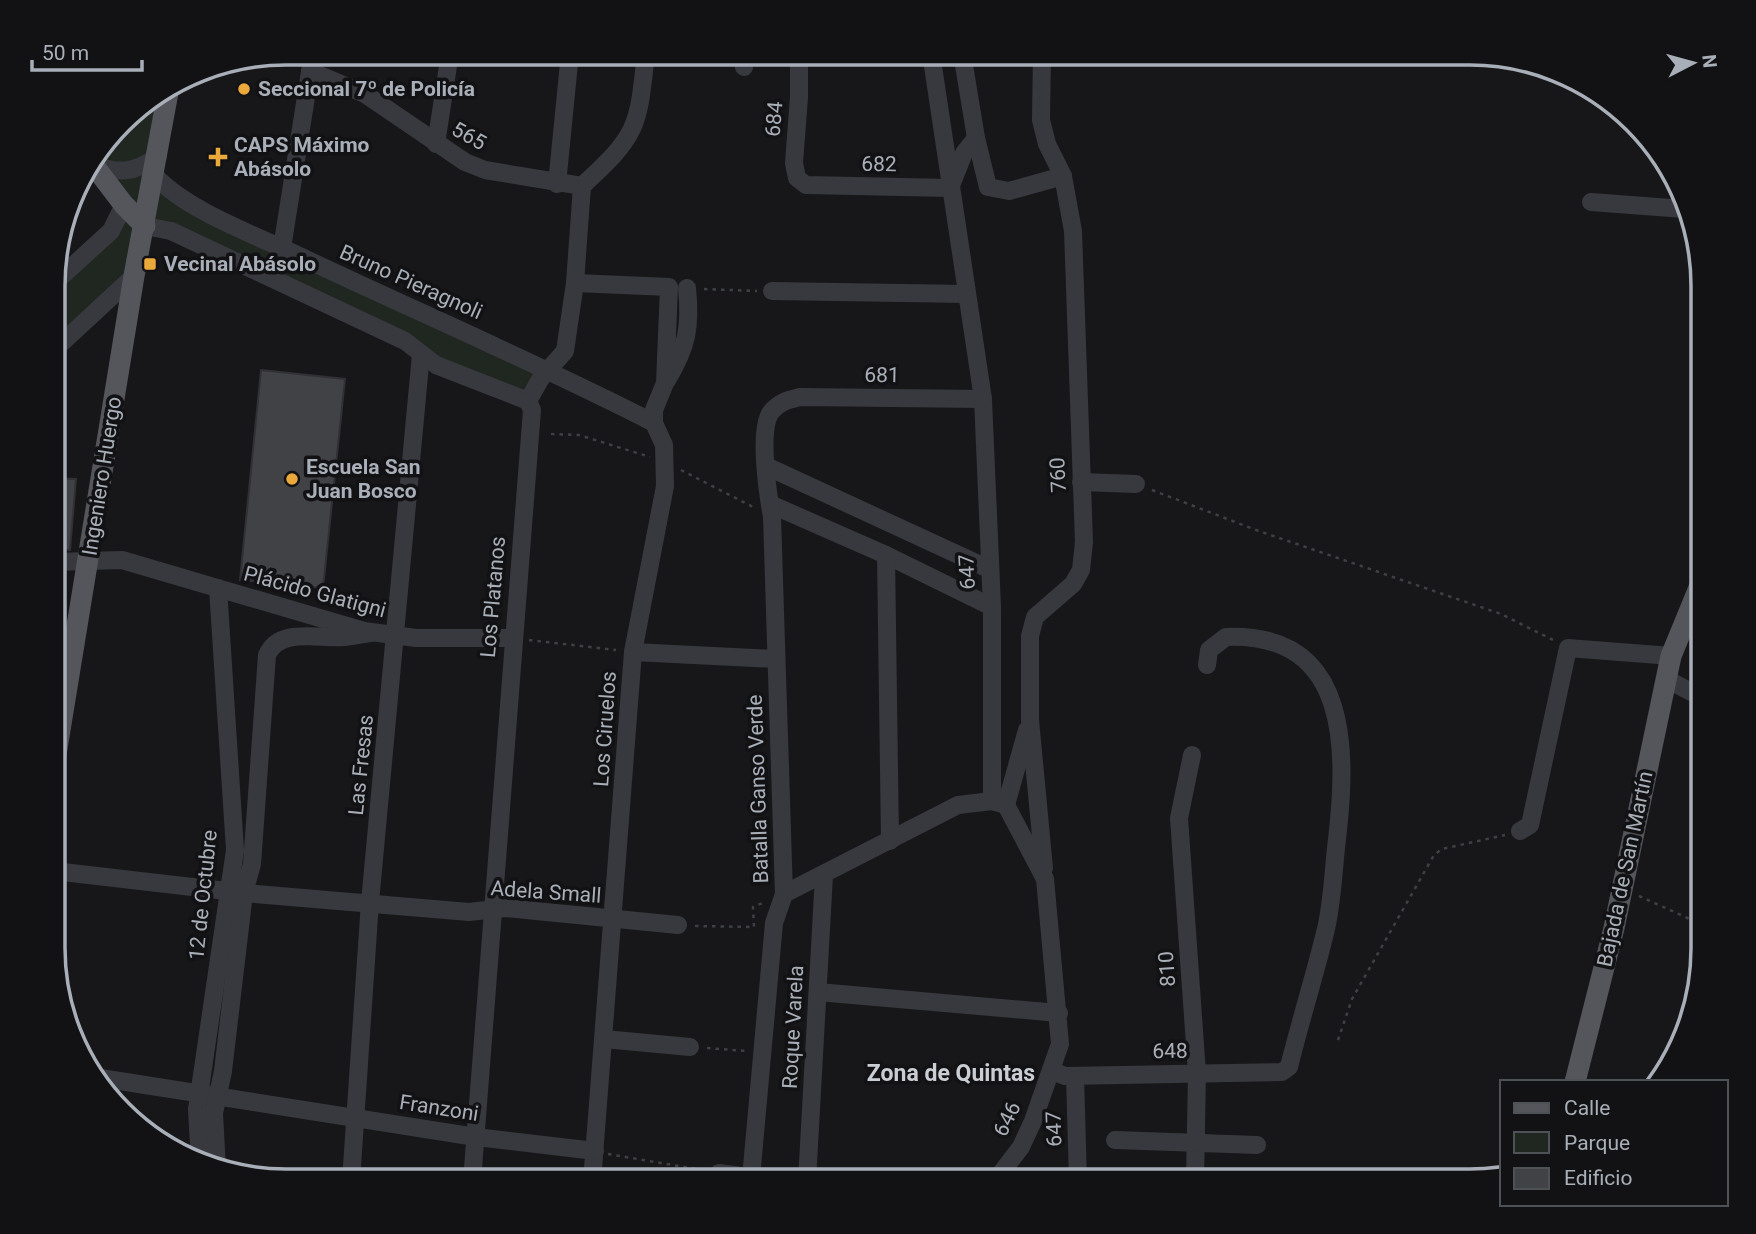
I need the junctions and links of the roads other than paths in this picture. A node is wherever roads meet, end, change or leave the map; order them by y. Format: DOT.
graph roads {
  1 [pos="311,65"];
  2 [pos="448,65"];
  3 [pos="569,65"];
  4 [pos="645,65"];
  5 [pos="799,65"];
  6 [pos="933,65"];
  7 [pos="964,65"];
  8 [pos="1042,65"];
  9 [pos="310,71"];
  10 [pos="165,101"];
  11 [pos="976,138"];
  12 [pos="436,144"];
  13 [pos="100,166"];
  14 [pos="156,166"];
  15 [pos="97,170"];
  16 [pos="1063,176"];
  17 [pos="557,184"];
  18 [pos="806,185"];
  19 [pos="582,186"];
  20 [pos="950,188"];
  21 [pos="1591,202"];
  22 [pos="124,205"];
  23 [pos="1677,208"];
  24 [pos="145,226"];
  25 [pos="282,248"];
  26 [pos="66,272"];
  27 [pos="134,276"];
  28 [pos="575,283"];
  29 [pos="772,291"];
  30 [pos="967,294"];
  31 [pos="65,340"];
  32 [pos="421,354"];
  33 [pos="549,369"];
  34 [pos="982,399"];
  35 [pos="528,401"];
  36 [pos="782,402"];
  37 [pos="654,423"];
  38 [pos="766,466"];
  39 [pos="1081,481"];
  40 [pos="1136,484"];
  41 [pos="771,510"];
  42 [pos="886,555"];
  43 [pos="65,562"];
  44 [pos="89,562"];
  45 [pos="989,569"];
  46 [pos="218,588"];
  47 [pos="992,607"];
  48 [pos="1691,607"];
  49 [pos="371,633"];
  50 [pos="397,637"];
  51 [pos="512,638"];
  52 [pos="633,652"];
  53 [pos="1671,656"];
  54 [pos="776,659"];
  55 [pos="1207,665"];
  56 [pos="65,672"];
  57 [pos="1667,679"];
  58 [pos="1691,692"];
  59 [pos="1030,720"];
  60 [pos="1192,755"];
  61 [pos="999,803"];
  62 [pos="1520,831"];
  63 [pos="890,841"];
  64 [pos="65,872"];
  65 [pos="824,875"];
  66 [pos="1045,879"];
  67 [pos="237,892"];
  68 [pos="784,894"];
  69 [pos="370,902"];
  70 [pos="491,909"];
  71 [pos="613,920"];
  72 [pos="678,925"];
  73 [pos="818,992"];
  74 [pos="1059,1013"];
  75 [pos="604,1039"];
  76 [pos="690,1047"];
  77 [pos="1052,1071"];
  78 [pos="1197,1073"];
  79 [pos="1075,1076"];
  80 [pos="108,1079"];
  81 [pos="1575,1080"];
  82 [pos="209,1093"];
  83 [pos="355,1118"];
  84 [pos="476,1137"];
  85 [pos="1115,1140"];
  86 [pos="1196,1141"];
  87 [pos="1257,1145"];
  88 [pos="199,1151"];
  89 [pos="595,1151"];
  90 [pos="216,1158"];
  91 [pos="352,1169"];
  92 [pos="473,1169"];
  93 [pos="593,1169"];
  94 [pos="752,1169"];
  95 [pos="808,1169"];
  96 [pos="1004,1169"];
  97 [pos="1078,1169"];
  98 [pos="1195,1169"];
  1 -- 9 [label="street"];
  2 -- 12 [label="street"];
  3 -- 17 [label="street"];
  4 -- 19 [label="street"];
  5 -- 18 [label="street, 684"];
  6 -- 20 [label="street, 647"];
  7 -- 11 [label="street"];
  8 -- 16 [label="street, 760"];
  9 -- 12 [label="street, 565"];
  9 -- 25 [label="street"];
  10 -- 14 [label="main road, Ingeniero Huergo"];
  11 -- 16 [label="street"];
  11 -- 20 [label="street"];
  12 -- 17 [label="street, 565"];
  13 -- 14 [label="street"];
  14 -- 24 [label="main road, Ingeniero Huergo"];
  14 -- 25 [label="street, Bruno Pieragnoli"];
  15 -- 22 [label="main road"];
  16 -- 39 [label="street, 760"];
  17 -- 19 [label="street, 565"];
  18 -- 20 [label="street, 682"];
  19 -- 28 [label="street"];
  20 -- 30 [label="street, 647"];
  21 -- 23 [label="street"];
  22 -- 24 [label="main road"];
  22 -- 26 [label="street"];
  24 -- 27 [label="main road, Ingeniero Huergo"];
  24 -- 32 [label="street"];
  25 -- 33 [label="street, Bruno Pieragnoli"];
  27 -- 31 [label="street"];
  27 -- 44 [label="main road, Ingeniero Huergo"];
  28 -- 33 [label="street"];
  28 -- 37 [label="street"];
  29 -- 30 [label="street"];
  30 -- 34 [label="street, 647"];
  32 -- 35 [label="street"];
  32 -- 50 [label="street, Las Fresas"];
  33 -- 35 [label="street"];
  33 -- 37 [label="street, Bruno Pieragnoli"];
  34 -- 36 [label="street, 681"];
  34 -- 45 [label="street, 647"];
  35 -- 51 [label="street, Los Platanos"];
  36 -- 38 [label="street, Batalla Ganso Verde"];
  37 -- 52 [label="street, Los Ciruelos"];
  38 -- 41 [label="street, Batalla Ganso Verde"];
  38 -- 45 [label="street"];
  39 -- 40 [label="street"];
  39 -- 59 [label="street, 760"];
  41 -- 42 [label="street"];
  41 -- 54 [label="street, Batalla Ganso Verde"];
  42 -- 47 [label="street"];
  42 -- 63 [label="street"];
  43 -- 44 [label="street, Plácido Glatigni"];
  44 -- 46 [label="street, Plácido Glatigni"];
  44 -- 56 [label="main road, Ingeniero Huergo"];
  45 -- 47 [label="street, 647"];
  46 -- 49 [label="street, Plácido Glatigni"];
  46 -- 67 [label="street, 12 de Octubre"];
  47 -- 61 [label="street, 647"];
  48 -- 53 [label="main road, Bajada de San Martín"];
  49 -- 50 [label="street, Plácido Glatigni"];
  49 -- 67 [label="street, 12 de Octubre"];
  50 -- 51 [label="street, Plácido Glatigni"];
  50 -- 69 [label="street, Las Fresas"];
  51 -- 70 [label="street, Los Platanos"];
  52 -- 54 [label="street"];
  52 -- 71 [label="street, Los Ciruelos"];
  53 -- 57 [label="main road, Bajada de San Martín"];
  53 -- 62 [label="street"];
  54 -- 68 [label="street, Batalla Ganso Verde"];
  55 -- 78 [label="street, 648"];
  57 -- 58 [label="street"];
  57 -- 81 [label="main road, Bajada de San Martín"];
  59 -- 61 [label="street"];
  59 -- 66 [label="street, 760"];
  60 -- 78 [label="street, 810"];
  61 -- 63 [label="street"];
  61 -- 66 [label="street, 647"];
  63 -- 65 [label="street"];
  64 -- 67 [label="street, Adela Small"];
  65 -- 68 [label="street"];
  65 -- 73 [label="street, Roque Varela"];
  66 -- 74 [label="street, 647"];
  67 -- 69 [label="street, Adela Small"];
  67 -- 82 [label="street, 12 de Octubre"];
  68 -- 94 [label="street, Batalla Ganso Verde"];
  69 -- 70 [label="street, Adela Small"];
  69 -- 83 [label="street, Las Fresas"];
  70 -- 71 [label="street, Adela Small"];
  70 -- 84 [label="street, Los Platanos"];
  71 -- 72 [label="street, Adela Small"];
  71 -- 75 [label="street, Los Ciruelos"];
  73 -- 74 [label="street"];
  73 -- 95 [label="street, Roque Varela"];
  74 -- 77 [label="street, 647"];
  75 -- 76 [label="street"];
  75 -- 89 [label="street, Los Ciruelos"];
  77 -- 79 [label="street, 648"];
  77 -- 96 [label="street, 646"];
  78 -- 79 [label="street, 648"];
  78 -- 86 [label="street, 810"];
  79 -- 97 [label="street, 647"];
  80 -- 82 [label="street, Franzoni"];
  82 -- 83 [label="street, Franzoni"];
  82 -- 88 [label="street, 12 de Octubre"];
  82 -- 90 [label="street, 12 de Octubre"];
  83 -- 84 [label="street, Franzoni"];
  83 -- 91 [label="street, Las Fresas"];
  84 -- 89 [label="street, Franzoni"];
  84 -- 92 [label="street, Los Platanos"];
  85 -- 86 [label="street"];
  86 -- 87 [label="street"];
  86 -- 98 [label="street, 810"];
  89 -- 93 [label="street, Los Ciruelos"];
}
